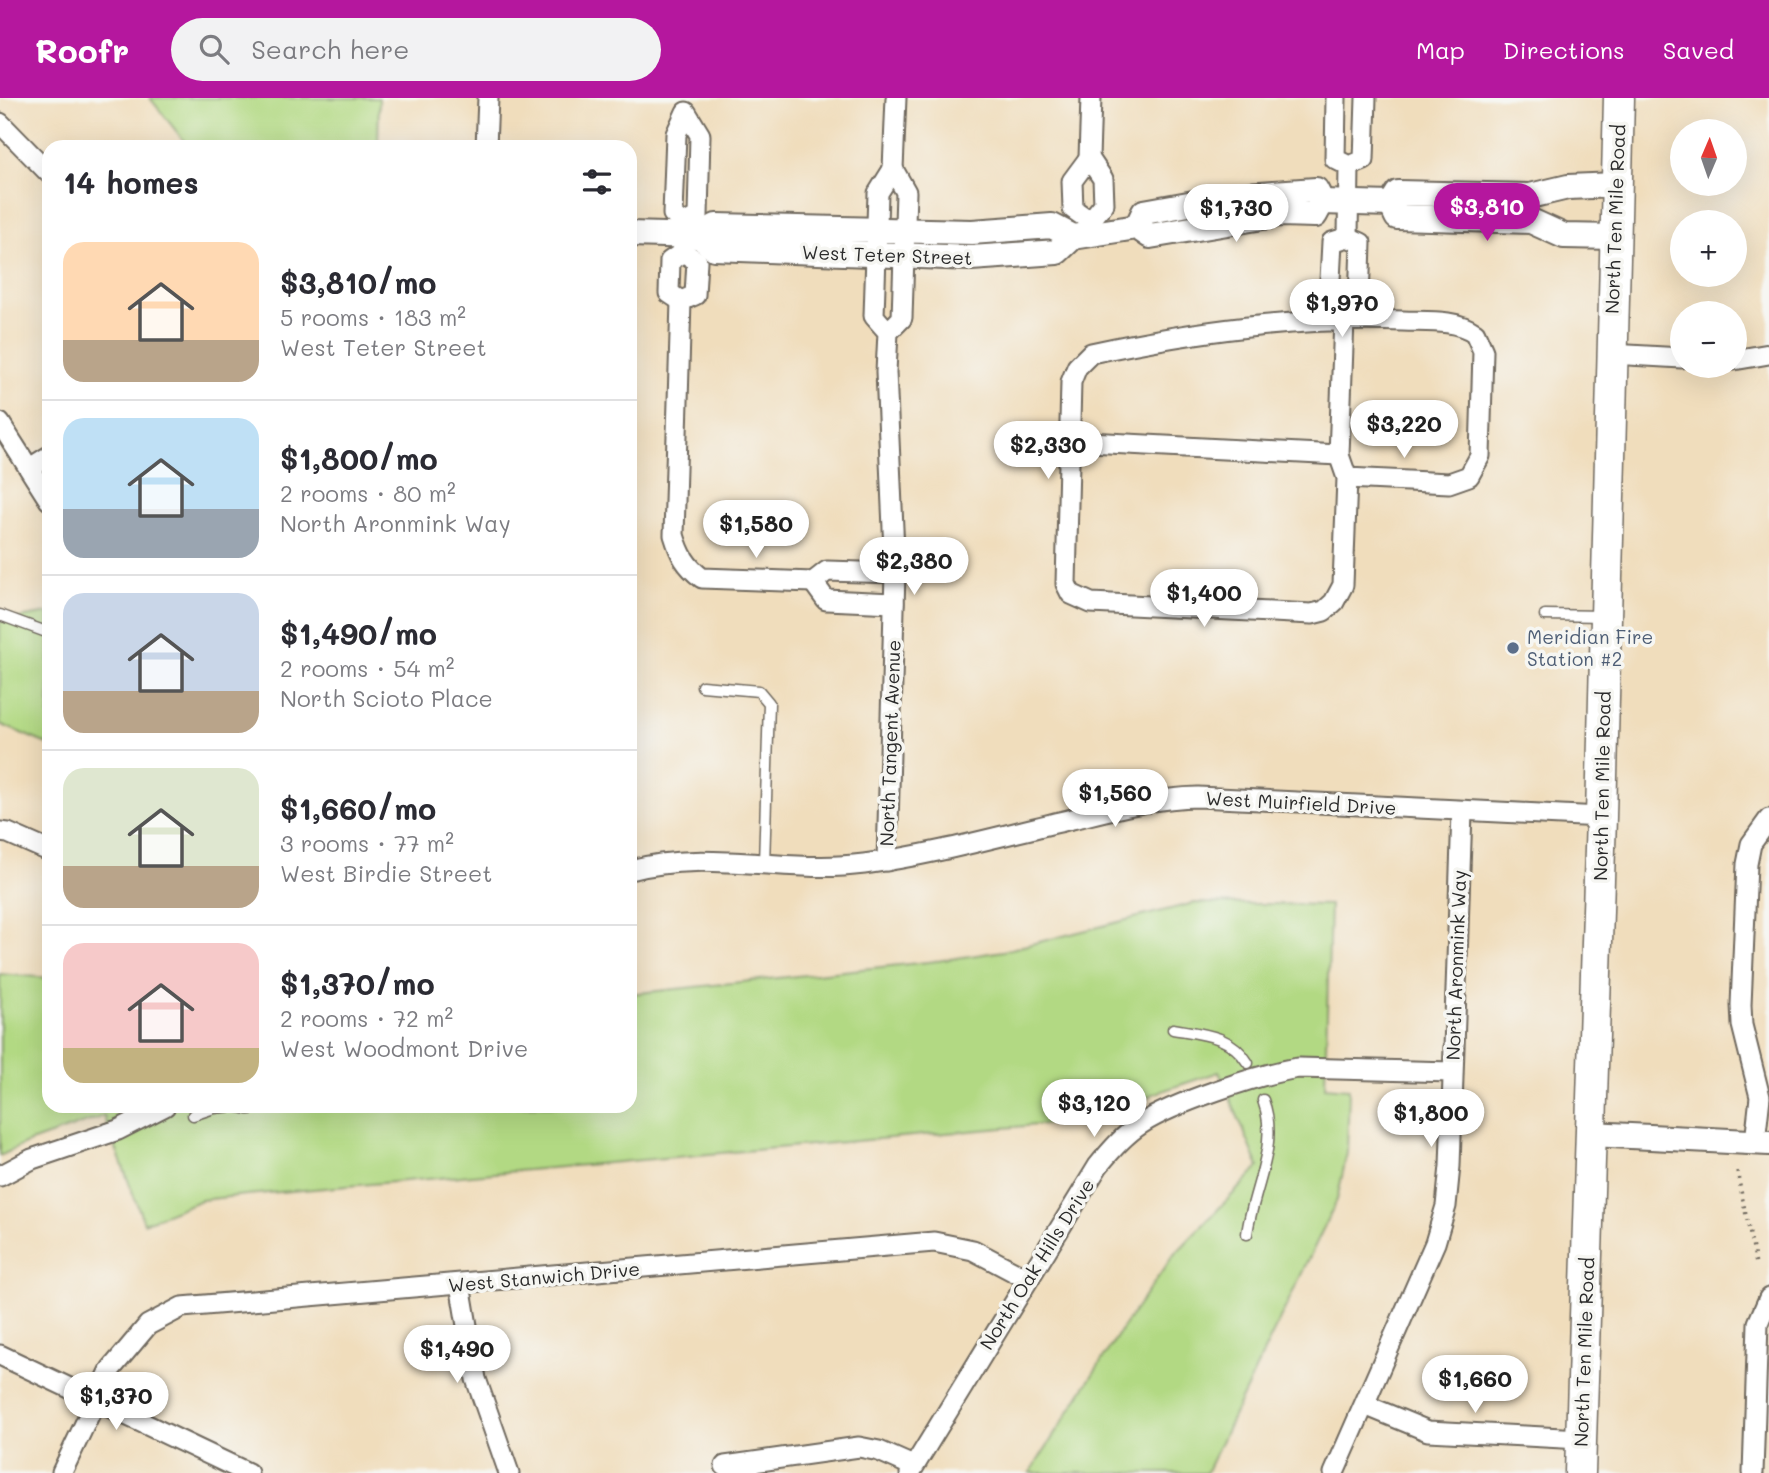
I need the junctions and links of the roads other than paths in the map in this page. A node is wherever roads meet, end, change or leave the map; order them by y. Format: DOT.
graph roads {
  1 [pos="488,98"];
  2 [pos="896,98"];
  3 [pos="1091,98"];
  4 [pos="1336,98"];
  5 [pos="1366,98"];
  6 [pos="1619,98"];
  7 [pos="687,105"];
  8 [pos="0,123"];
  9 [pos="486,140"];
  10 [pos="1089,158"];
  11 [pos="42,166"];
  12 [pos="1349,166"];
  13 [pos="893,169"];
  14 [pos="1616,185"];
  15 [pos="1348,203"];
  16 [pos="1391,204"];
  17 [pos="876,230"];
  18 [pos="1085,230"];
  19 [pos="637,234"];
  20 [pos="687,237"];
  21 [pos="1348,237"];
  22 [pos="1615,237"];
  23 [pos="904,244"];
  24 [pos="876,255"];
  25 [pos="1343,319"];
  26 [pos="888,332"];
  27 [pos="1611,354"];
  28 [pos="1769,354"];
  29 [pos="1670,357"];
  30 [pos="1747,358"];
  31 [pos="0,423"];
  32 [pos="1070,442"];
  33 [pos="1339,454"];
  34 [pos="42,460"];
  35 [pos="30,468"];
  36 [pos="1347,478"];
  37 [pos="42,488"];
  38 [pos="895,573"];
  39 [pos="814,582"];
  40 [pos="894,603"];
  41 [pos="0,615"];
  42 [pos="1545,615"];
  43 [pos="1605,616"];
  44 [pos="42,630"];
  45 [pos="702,686"];
  46 [pos="1462,812"];
  47 [pos="1601,817"];
  48 [pos="1769,819"];
  49 [pos="0,832"];
  50 [pos="42,848"];
  51 [pos="887,861"];
  52 [pos="764,864"];
  53 [pos="637,869"];
  54 [pos="1173,1029"];
  55 [pos="1248,1062"];
  56 [pos="1452,1072"];
  57 [pos="1263,1100"];
  58 [pos="151,1113"];
  59 [pos="199,1113"];
  60 [pos="193,1115"];
  61 [pos="1591,1134"];
  62 [pos="1762,1142"];
  63 [pos="0,1176"];
  64 [pos="1247,1234"];
  65 [pos="1028,1279"];
  66 [pos="460,1284"];
  67 [pos="1769,1299"];
  68 [pos="0,1355"];
  69 [pos="96,1400"];
  70 [pos="1365,1405"];
  71 [pos="1581,1439"];
  72 [pos="725,1466"];
  73 [pos="911,1470"];
  74 [pos="62,1472"];
  75 [pos="248,1473"];
  76 [pos="509,1473"];
  77 [pos="1334,1473"];
  78 [pos="1580,1473"];
  79 [pos="1753,1473"];
  1 -- 9 [label="street"];
  2 -- 13 [label="street, North Tangent Avenue"];
  3 -- 10 [label="street"];
  4 -- 12 [label="street"];
  5 -- 12 [label="street"];
  6 -- 14 [label="main road, North Ten Mile Road"];
  7 -- 20 [label="street"];
  8 -- 11 [label="street"];
  10 -- 18 [label="street"];
  10 -- 18 [label="street"];
  12 -- 15 [label="street"];
  13 -- 17 [label="street, North Tangent Avenue"];
  13 -- 23 [label="street, North Tangent Avenue"];
  14 -- 16 [label="street, West Teter Street"];
  14 -- 22 [label="main road, North Ten Mile Road"];
  15 -- 16 [label="street, West Teter Street"];
  15 -- 18 [label="street, West Teter Street"];
  15 -- 21 [label="street"];
  16 -- 22 [label="street, West Teter Street"];
  17 -- 20 [label="street, West Teter Street"];
  17 -- 23 [label="street, West Teter Street"];
  17 -- 24 [label="street, North Tangent Avenue"];
  18 -- 23 [label="street, West Teter Street"];
  19 -- 20 [label="street, West Teter Street"];
  20 -- 24 [label="street, West Teter Street"];
  20 -- 39 [label="street"];
  21 -- 25 [label="street"];
  21 -- 25 [label="street"];
  22 -- 27 [label="main road, North Ten Mile Road"];
  23 -- 24 [label="street, West Teter Street"];
  23 -- 26 [label="street, North Tangent Avenue"];
  24 -- 26 [label="street, North Tangent Avenue"];
  25 -- 32 [label="street"];
  25 -- 33 [label="street"];
  25 -- 36 [label="street"];
  26 -- 38 [label="street, North Tangent Avenue"];
  27 -- 29 [label="street"];
  27 -- 43 [label="main road, North Ten Mile Road"];
  28 -- 30 [label="street"];
  31 -- 35 [label="street"];
  32 -- 33 [label="street"];
  32 -- 36 [label="street"];
  33 -- 36 [label="street"];
  34 -- 35 [label="street"];
  35 -- 37 [label="street"];
  38 -- 39 [label="street"];
  38 -- 40 [label="street, North Tangent Avenue"];
  39 -- 40 [label="street"];
  40 -- 51 [label="street, North Tangent Avenue"];
  41 -- 44 [label="lane"];
  42 -- 43 [label="lane"];
  43 -- 47 [label="main road, North Ten Mile Road"];
  45 -- 52 [label="lane"];
  46 -- 47 [label="street, West Muirfield Drive"];
  46 -- 51 [label="street, West Muirfield Drive"];
  46 -- 56 [label="street, North Aronmink Way"];
  47 -- 61 [label="main road, North Ten Mile Road"];
  48 -- 62 [label="street"];
  49 -- 50 [label="street"];
  51 -- 52 [label="street, West Muirfield Drive"];
  52 -- 53 [label="street, West Muirfield Drive"];
  54 -- 55 [label="lane"];
  56 -- 65 [label="street, North Oak Hills Drive"];
  56 -- 70 [label="street, North Aronmink Way"];
  57 -- 64 [label="lane"];
  58 -- 63 [label="street"];
  59 -- 60 [label="lane"];
  61 -- 62 [label="street"];
  61 -- 71 [label="main road, North Ten Mile Road"];
  65 -- 66 [label="street, West Stanwich Drive"];
  65 -- 73 [label="street, North Oak Hills Drive"];
  66 -- 69 [label="street, West Stanwich Drive"];
  66 -- 76 [label="street"];
  67 -- 79 [label="street"];
  68 -- 69 [label="street"];
  69 -- 74 [label="street, West Stanwich Drive"];
  69 -- 75 [label="street"];
  70 -- 71 [label="street"];
  70 -- 77 [label="street, North Aronmink Way"];
  71 -- 78 [label="main road, North Ten Mile Road"];
  72 -- 73 [label="street"];
}
